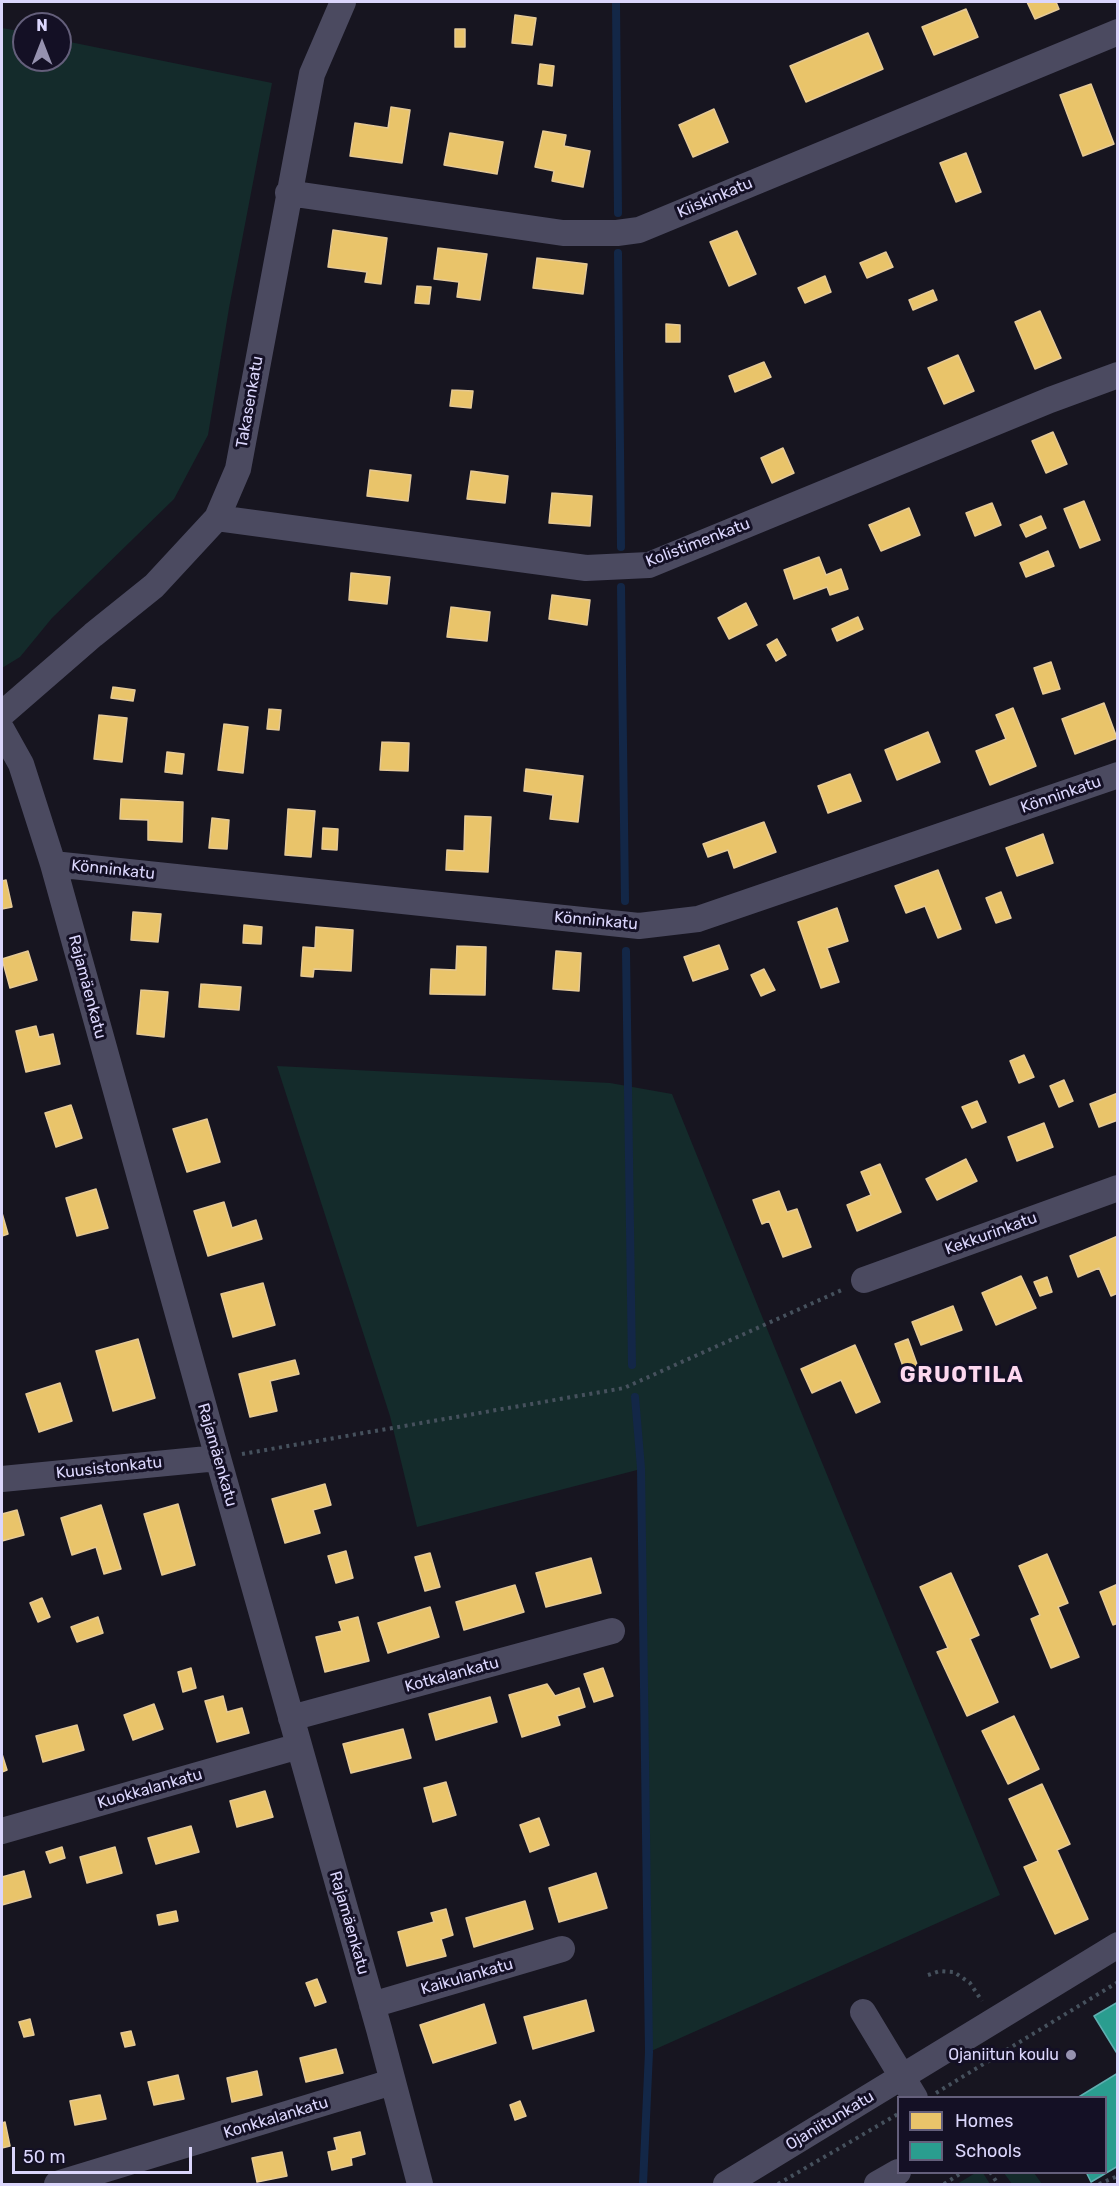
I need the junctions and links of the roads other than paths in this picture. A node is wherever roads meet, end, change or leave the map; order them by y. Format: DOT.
graph roads {
  1 [pos="343,2"];
  2 [pos="1118,32"];
  3 [pos="288,193"];
  4 [pos="1118,375"];
  5 [pos="217,518"];
  6 [pos="2,714"];
  7 [pos="2,730"];
  8 [pos="1118,775"];
  9 [pos="53,864"];
  10 [pos="1118,1188"];
  11 [pos="864,1280"];
  12 [pos="218,1458"];
  13 [pos="2,1479"];
  14 [pos="612,1632"];
  15 [pos="291,1718"];
  16 [pos="299,1746"];
  17 [pos="2,1831"];
  18 [pos="1118,1945"];
  19 [pos="562,1949"];
  20 [pos="372,2005"];
  21 [pos="862,2012"];
  22 [pos="393,2082"];
  23 [pos="917,2089"];
  24 [pos="903,2096"];
  25 [pos="897,2099"];
  26 [pos="897,2173"];
  27 [pos="57,2184"];
  28 [pos="420,2184"];
  29 [pos="726,2184"];
  30 [pos="878,2184"];
  1 -- 3 [label="street, Takasenkatu"];
  2 -- 3 [label="street, Kiiskinkatu"];
  3 -- 5 [label="street, Takasenkatu"];
  4 -- 5 [label="street, Kolistimenkatu"];
  5 -- 6 [label="street, Takasenkatu"];
  7 -- 9 [label="street, Rajamäenkatu"];
  8 -- 9 [label="street, Könninkatu"];
  9 -- 12 [label="street, Rajamäenkatu"];
  10 -- 11 [label="street, Kekkurinkatu"];
  12 -- 13 [label="street, Kuusistonkatu"];
  12 -- 15 [label="street, Rajamäenkatu"];
  14 -- 15 [label="street, Kotkalankatu"];
  15 -- 16 [label="street, Rajamäenkatu"];
  16 -- 17 [label="street, Kuokkalankatu"];
  16 -- 20 [label="street, Rajamäenkatu"];
  18 -- 23 [label="street, Ojaniitunkatu"];
  19 -- 20 [label="street, Kaikulankatu"];
  20 -- 22 [label="street, Rajamäenkatu"];
  21 -- 23 [label="street"];
  22 -- 27 [label="street, Konkkalankatu"];
  22 -- 28 [label="street, Rajamäenkatu"];
  23 -- 24 [label="street, Ojaniitunkatu"];
  25 -- 29 [label="street, Ojaniitunkatu"];
  26 -- 30 [label="street"];
}
